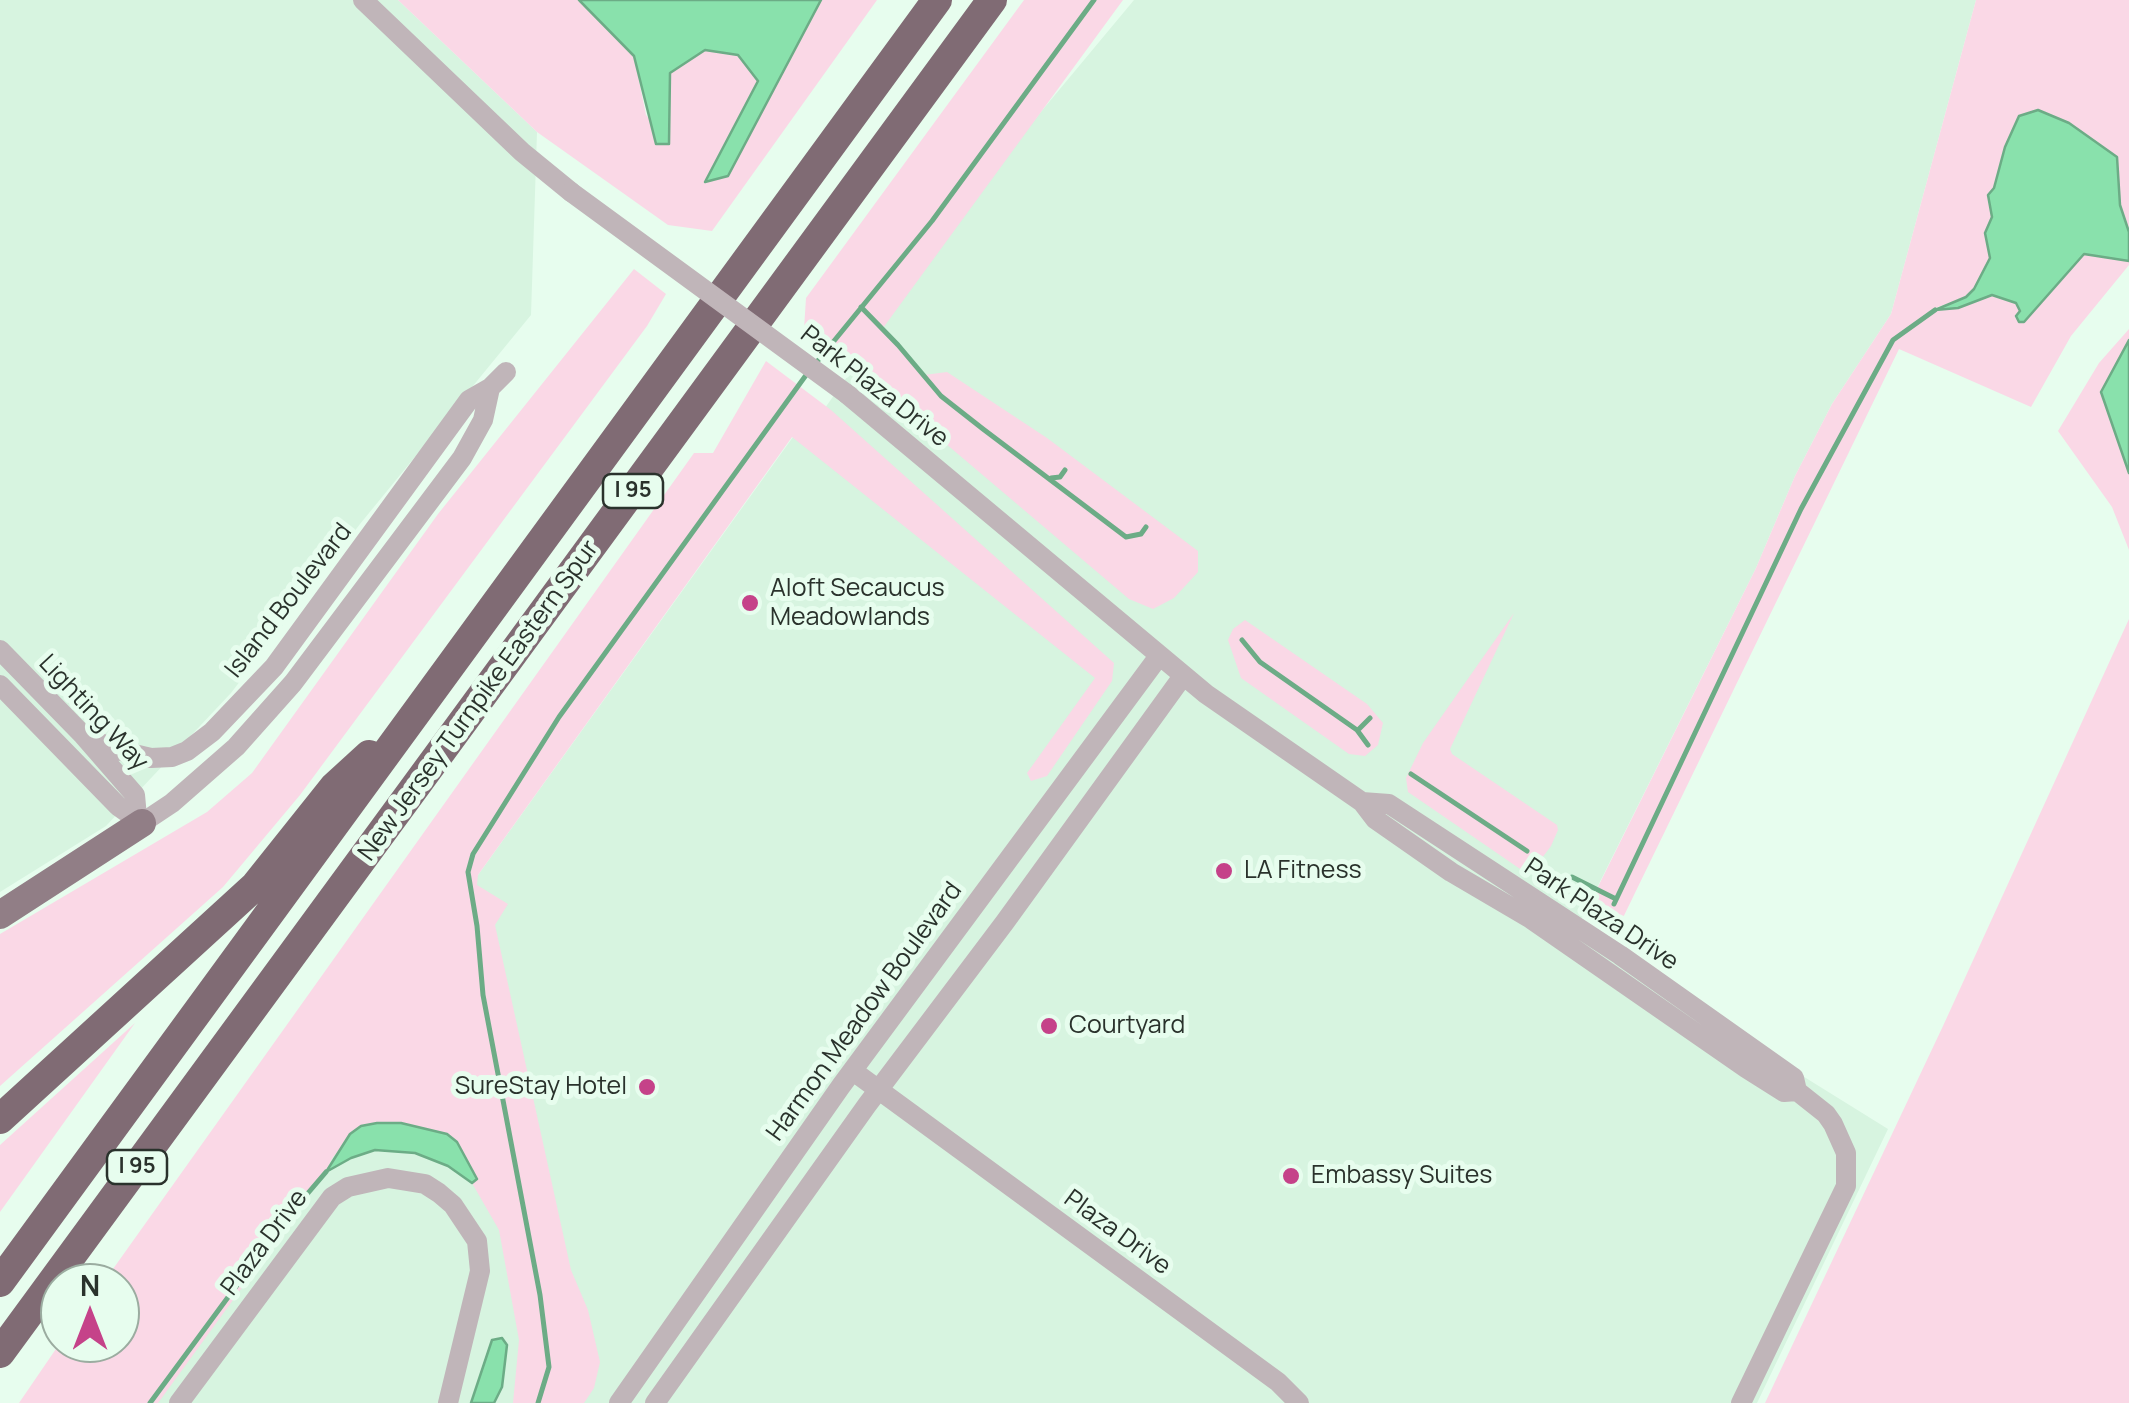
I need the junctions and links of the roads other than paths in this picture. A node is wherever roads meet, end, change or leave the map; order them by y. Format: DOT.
graph roads {
  1 [pos="363,0"];
  2 [pos="937,0"];
  3 [pos="992,0"];
  4 [pos="506,372"];
  5 [pos="490,388"];
  6 [pos="0,650"];
  7 [pos="1159,656"];
  8 [pos="1184,676"];
  9 [pos="0,684"];
  10 [pos="419,709"];
  11 [pos="82,734"];
  12 [pos="140,820"];
  13 [pos="0,915"];
  14 [pos="853,1071"];
  15 [pos="879,1090"];
  16 [pos="0,1118"];
  17 [pos="0,1282"];
  18 [pos="0,1353"];
  19 [pos="179,1403"];
  20 [pos="448,1403"];
  21 [pos="619,1403"];
  22 [pos="655,1403"];
  23 [pos="1299,1403"];
  24 [pos="1741,1403"];
  1 -- 7 [label="street, Park Plaza Drive, bridge"];
  2 -- 10 [label="highway, New Jersey Turnpike Eastern Spur / I 95"];
  3 -- 18 [label="highway, New Jersey Turnpike Eastern Spur / I 95"];
  4 -- 5 [label="street, Island Boulevard"];
  5 -- 11 [label="street, Island Boulevard"];
  5 -- 12 [label="street, Island Boulevard"];
  6 -- 11 [label="street, Lighting Way"];
  7 -- 8 [label="street, Park Plaza Drive"];
  7 -- 14 [label="street, Harmon Meadow Boulevard"];
  8 -- 15 [label="street"];
  8 -- 24 [label="street, Park Plaza Drive"];
  9 -- 12 [label="street, Lighting Way"];
  10 -- 16 [label="highway"];
  10 -- 17 [label="highway, New Jersey Turnpike Eastern Spur / I 95"];
  11 -- 12 [label="street, Lighting Way"];
  12 -- 13 [label="main road"];
  14 -- 15 [label="street, Plaza Drive"];
  14 -- 21 [label="street, Harmon Meadow Boulevard"];
  15 -- 22 [label="street"];
  15 -- 23 [label="street, Plaza Drive"];
  19 -- 20 [label="street, Plaza Drive"];
}
